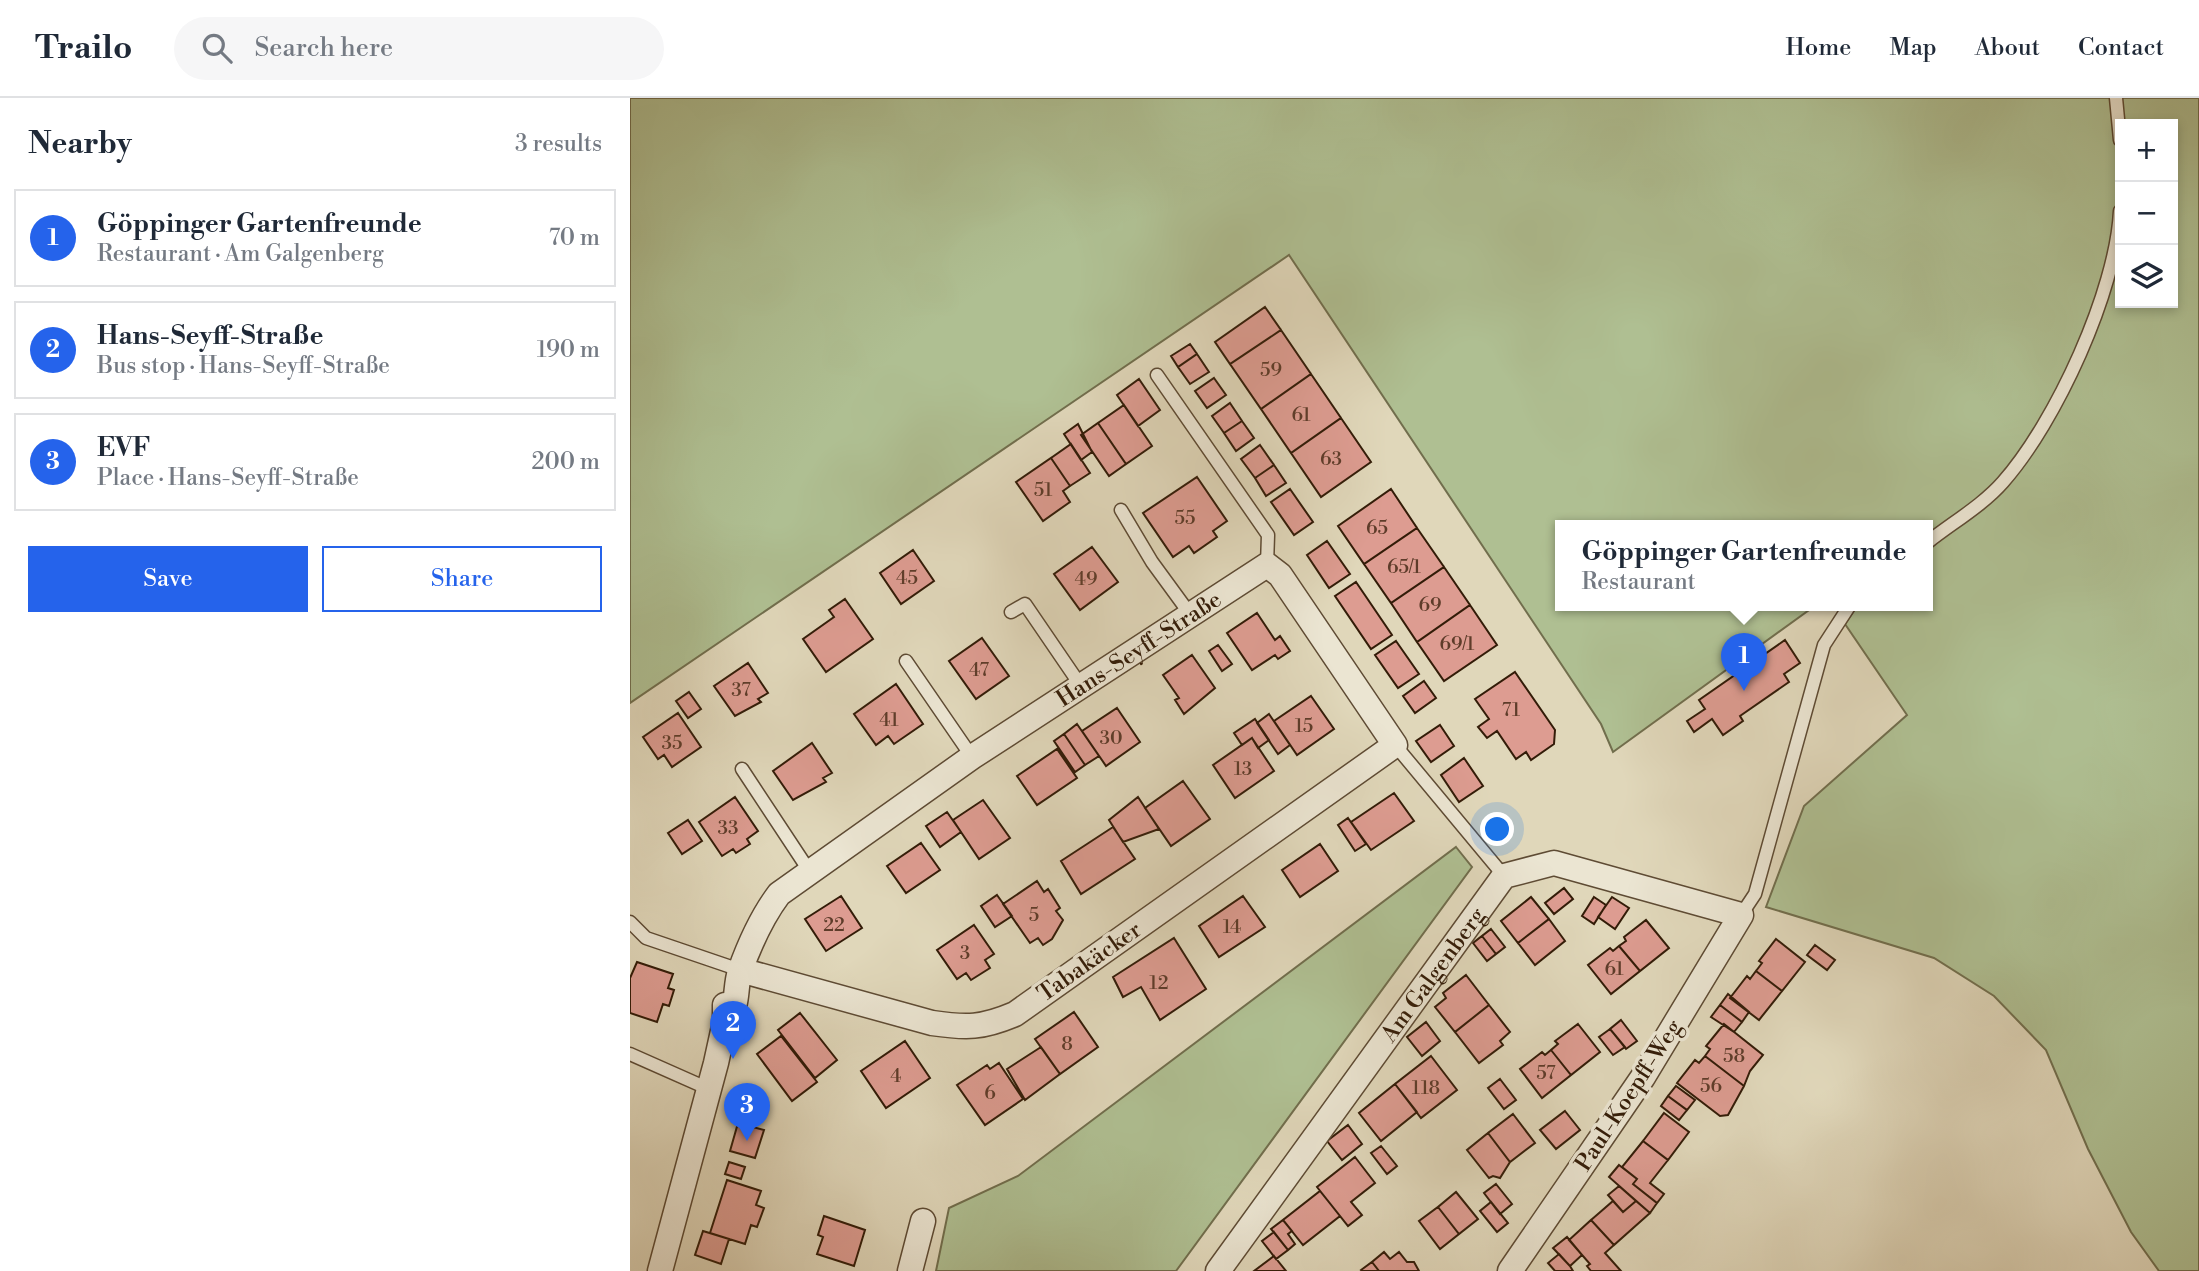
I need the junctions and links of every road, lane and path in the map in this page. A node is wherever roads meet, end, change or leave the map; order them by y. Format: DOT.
graph roads {
  1 [pos="2116,98"];
  2 [pos="2118,119"];
  3 [pos="2115,235"];
  4 [pos="1157,375"];
  5 [pos="1121,510"];
  6 [pos="1933,538"];
  7 [pos="1267,565"];
  8 [pos="1846,611"];
  9 [pos="1011,612"];
  10 [pos="1190,614"];
  11 [pos="906,661"];
  12 [pos="1081,686"];
  13 [pos="1395,745"];
  14 [pos="972,757"];
  15 [pos="742,769"];
  16 [pos="810,872"];
  17 [pos="1504,876"];
  18 [pos="1741,915"];
  19 [pos="630,922"];
  20 [pos="739,975"];
  21 [pos="630,1054"];
  22 [pos="709,1089"];
  23 [pos="923,1221"];
  24 [pos="660,1271"];
  25 [pos="910,1271"];
  26 [pos="1218,1271"];
  27 [pos="1510,1271"];
  1 -- 2 [label="lane"];
  3 -- 6 [label="lane"];
  4 -- 7 [label="lane"];
  5 -- 10 [label="lane"];
  7 -- 10 [label="street, Hans-Seyff-Straße"];
  7 -- 13 [label="street"];
  8 -- 18 [label="lane"];
  9 -- 12 [label="lane"];
  10 -- 12 [label="street, Hans-Seyff-Straße"];
  11 -- 14 [label="lane"];
  12 -- 14 [label="street, Hans-Seyff-Straße"];
  13 -- 17 [label="lane"];
  13 -- 20 [label="street, Tabakäcker"];
  14 -- 16 [label="street, Hans-Seyff-Straße"];
  15 -- 16 [label="lane"];
  16 -- 20 [label="street, Hans-Seyff-Straße"];
  17 -- 18 [label="street"];
  17 -- 26 [label="street, Am Galgenberg"];
  18 -- 27 [label="street, Paul-Koepff-Weg"];
  19 -- 20 [label="lane"];
  20 -- 22 [label="street, Hans-Seyff-Straße"];
  21 -- 22 [label="lane"];
  22 -- 24 [label="street, Hans-Seyff-Straße"];
  23 -- 25 [label="street"];
}
